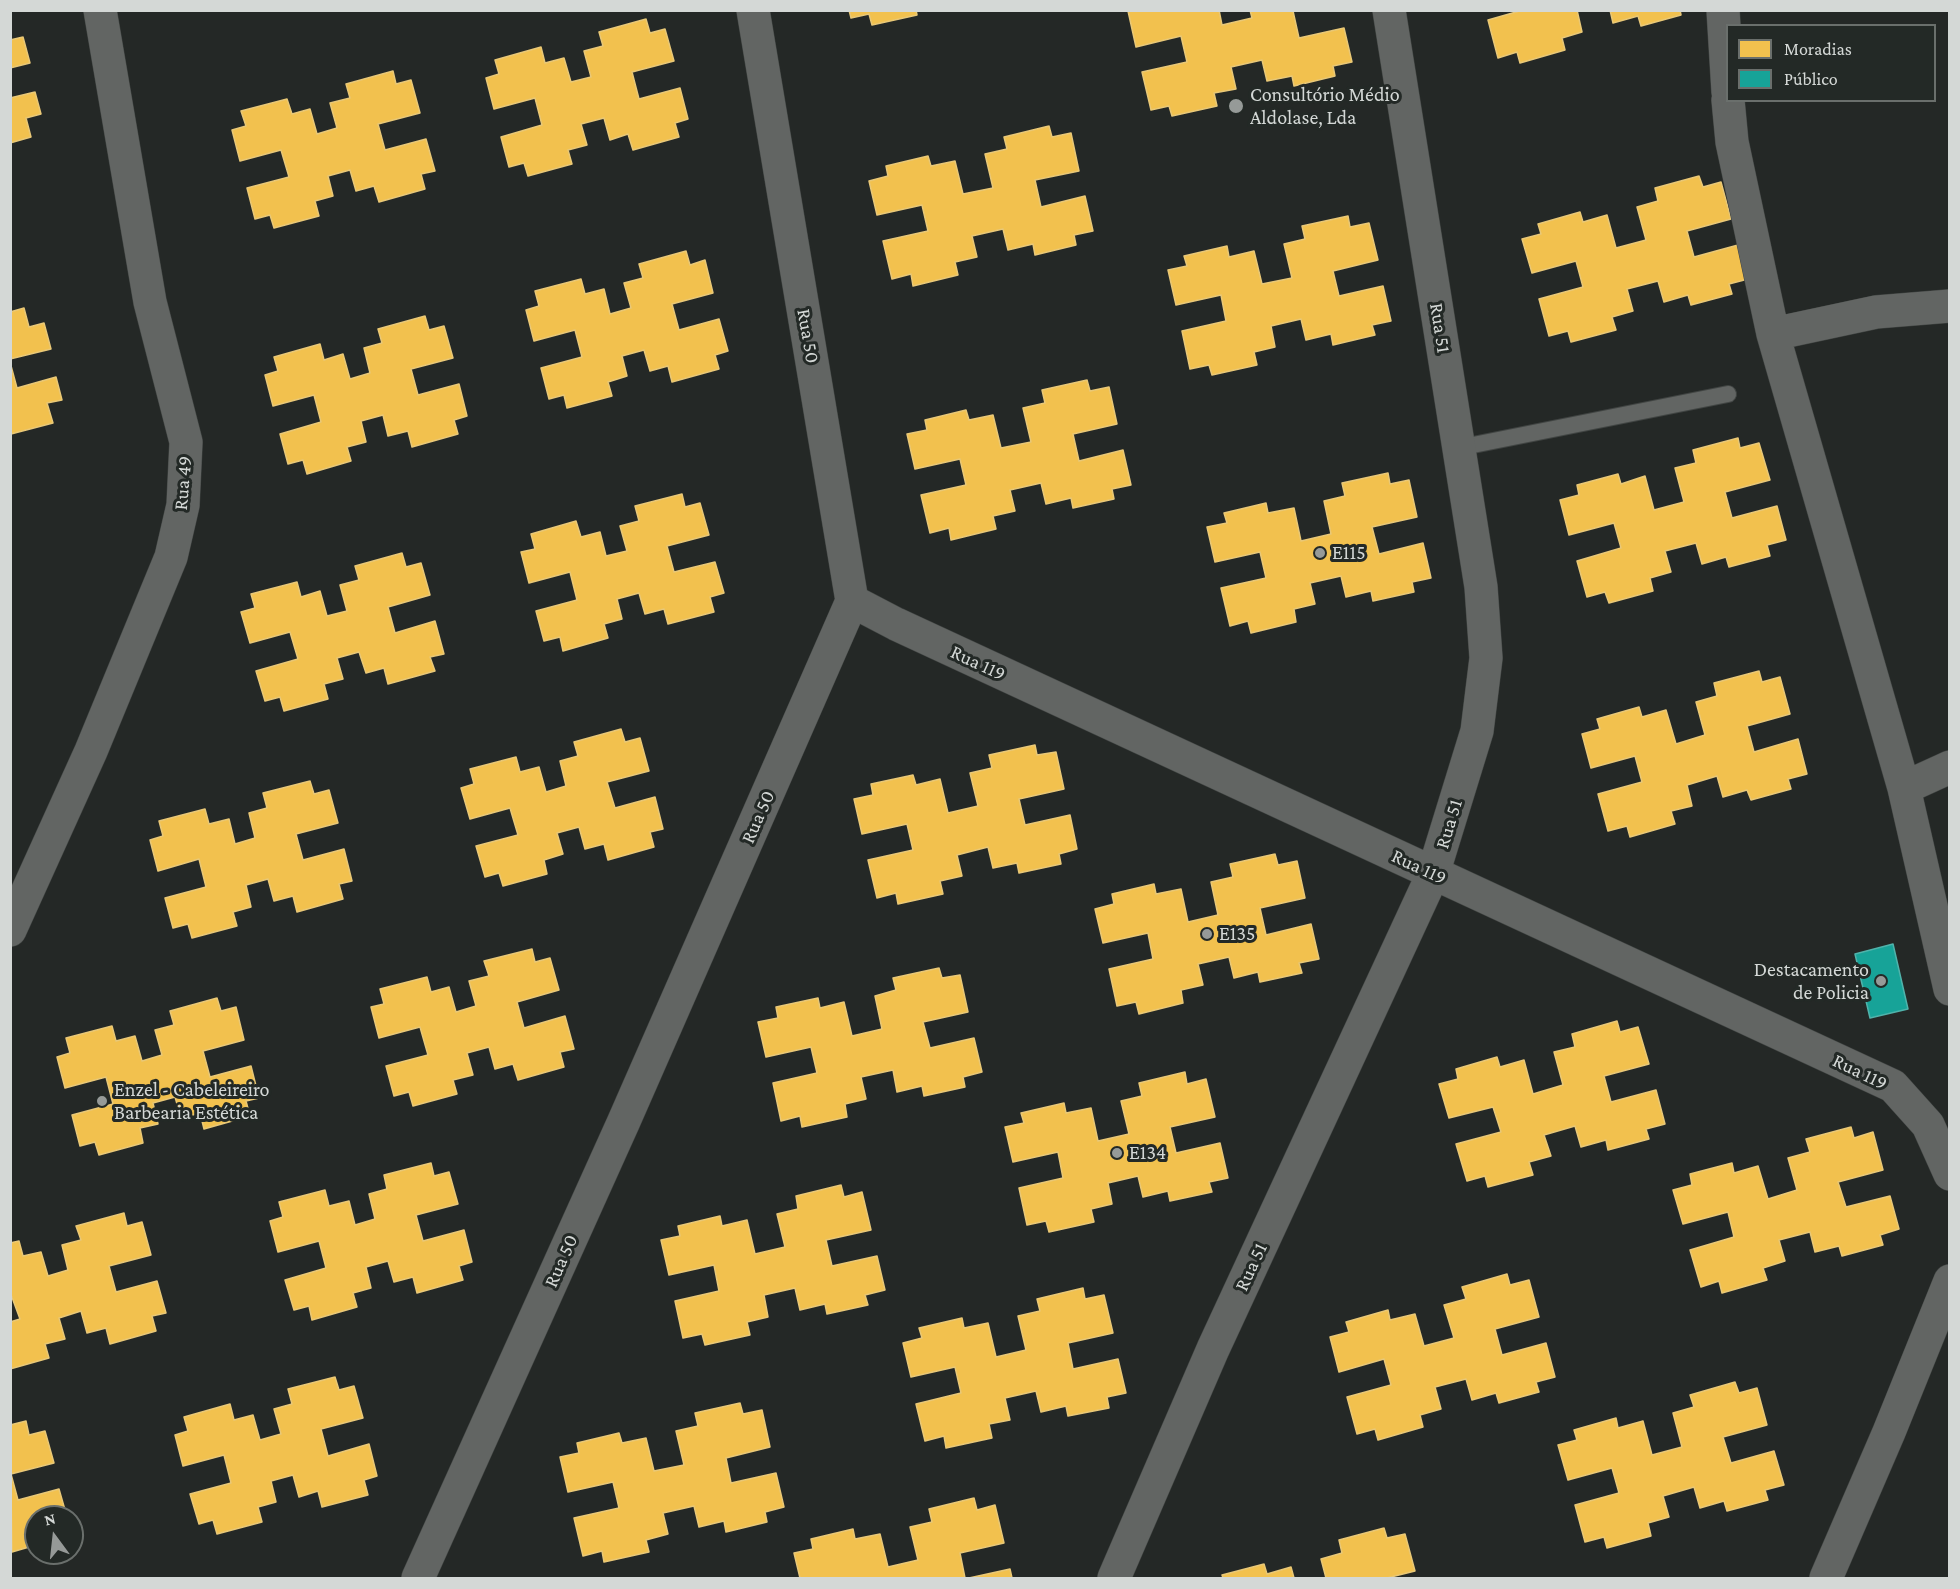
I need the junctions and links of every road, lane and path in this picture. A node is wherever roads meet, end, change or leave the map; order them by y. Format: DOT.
graph roads {
  1 [pos="100,10"];
  2 [pos="753,10"];
  3 [pos="1389,10"];
  4 [pos="1723,10"];
  5 [pos="1726,59"];
  6 [pos="1728,102"];
  7 [pos="1950,306"];
  8 [pos="1773,334"];
  9 [pos="1728,394"];
  10 [pos="1458,448"];
  11 [pos="852,601"];
  12 [pos="1950,767"];
  13 [pos="1904,788"];
  14 [pos="1433,874"];
  15 [pos="10,930"];
  16 [pos="1950,989"];
  17 [pos="1950,1174"];
  18 [pos="1950,1281"];
  19 [pos="418,1578"];
  20 [pos="1114,1578"];
  21 [pos="1826,1578"];
  1 -- 15 [label="street, Rua 49"];
  2 -- 11 [label="street, Rua 50"];
  3 -- 10 [label="street, Rua 51"];
  4 -- 5 [label="street"];
  6 -- 8 [label="street"];
  7 -- 8 [label="street"];
  8 -- 13 [label="street"];
  9 -- 10 [label="lane"];
  10 -- 14 [label="street, Rua 51"];
  11 -- 14 [label="street, Rua 119"];
  11 -- 19 [label="street, Rua 50"];
  12 -- 13 [label="street"];
  13 -- 16 [label="street"];
  14 -- 17 [label="street, Rua 119"];
  14 -- 20 [label="street, Rua 51"];
  18 -- 21 [label="street"];
}
